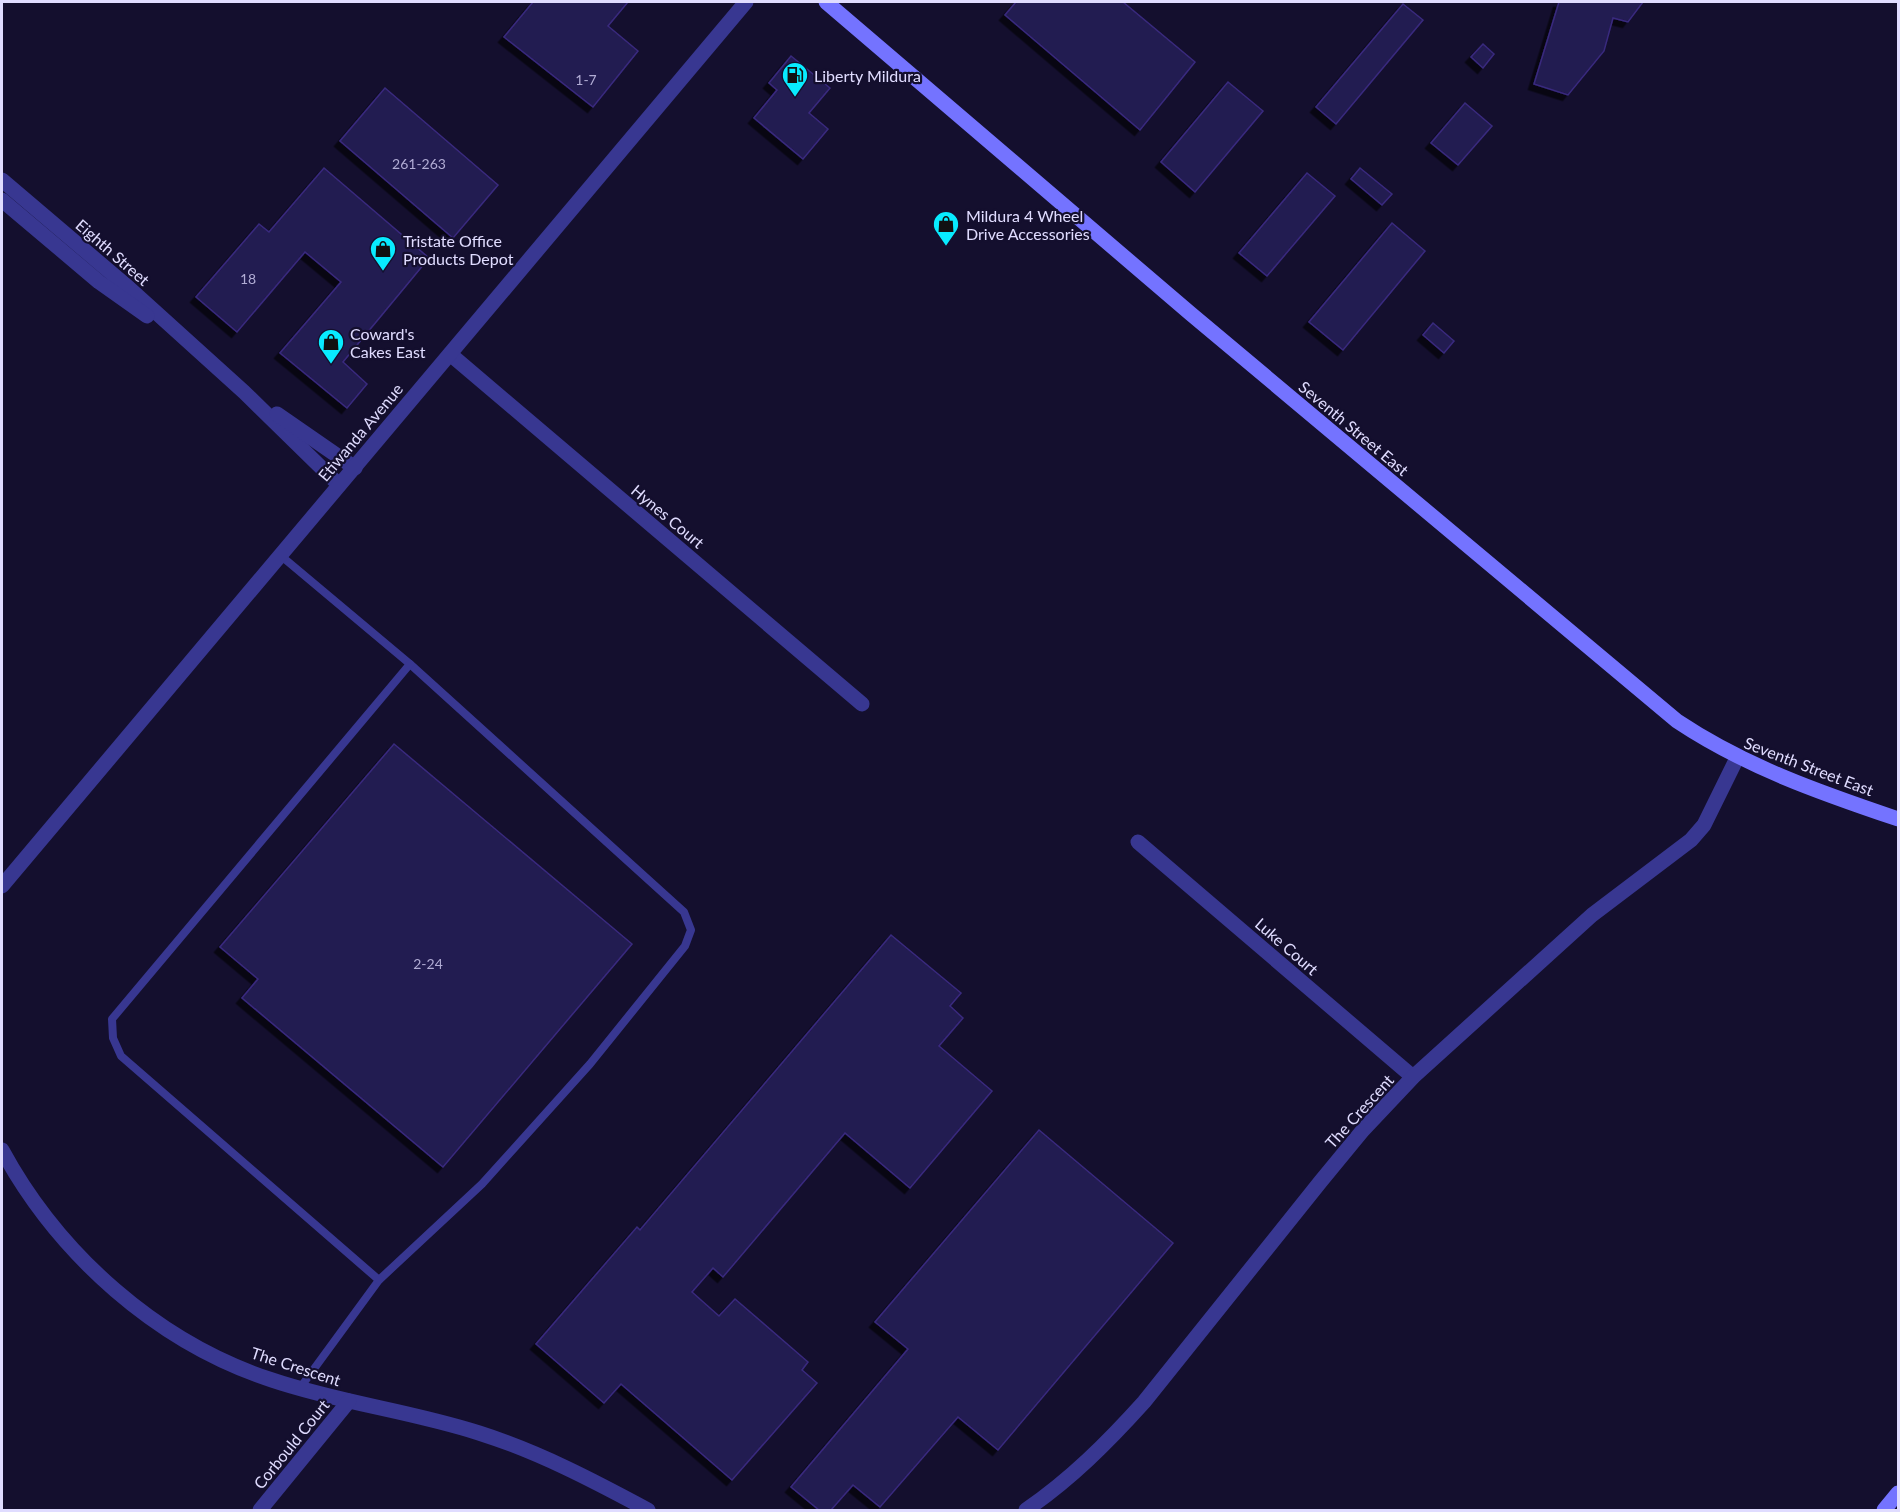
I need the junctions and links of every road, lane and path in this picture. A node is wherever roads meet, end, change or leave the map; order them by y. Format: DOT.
graph roads {
  1 [pos="746,2"];
  2 [pos="826,2"];
  3 [pos="2,180"];
  4 [pos="2,200"];
  5 [pos="198,353"];
  6 [pos="450,354"];
  7 [pos="244,392"];
  8 [pos="355,468"];
  9 [pos="339,485"];
  10 [pos="280,555"];
  11 [pos="410,664"];
  12 [pos="862,704"];
  13 [pos="1737,758"];
  14 [pos="1899,819"];
  15 [pos="1138,842"];
  16 [pos="2,886"];
  17 [pos="1413,1077"];
  18 [pos="2,1150"];
  19 [pos="379,1280"];
  20 [pos="300,1388"];
  21 [pos="349,1401"];
  22 [pos="1899,1493"];
  23 [pos="260,1510"];
  24 [pos="648,1510"];
  25 [pos="1026,1510"];
  26 [pos="1884,1510"];
  1 -- 6 [label="street, Etiwanda Avenue"];
  2 -- 13 [label="main road, Seventh Street East"];
  3 -- 5 [label="street, Eighth Street"];
  4 -- 5 [label="street, Eighth Street"];
  5 -- 7 [label="street, Eighth Street"];
  6 -- 8 [label="street, Etiwanda Avenue"];
  6 -- 12 [label="street, Hynes Court"];
  7 -- 8 [label="street, Eighth Street"];
  7 -- 9 [label="street, Eighth Street"];
  8 -- 9 [label="street, Etiwanda Avenue"];
  9 -- 10 [label="street, Etiwanda Avenue"];
  10 -- 11 [label="lane"];
  10 -- 16 [label="street, Etiwanda Avenue"];
  11 -- 19 [label="lane"];
  11 -- 19 [label="lane"];
  13 -- 14 [label="main road, Seventh Street East"];
  13 -- 17 [label="street, The Crescent"];
  15 -- 17 [label="street, Luke Court"];
  17 -- 25 [label="street, The Crescent"];
  18 -- 20 [label="street, The Crescent"];
  19 -- 20 [label="lane"];
  20 -- 21 [label="street, The Crescent"];
  21 -- 23 [label="street, Corbould Court"];
  21 -- 24 [label="street, The Crescent"];
  22 -- 26 [label="main road"];
}
